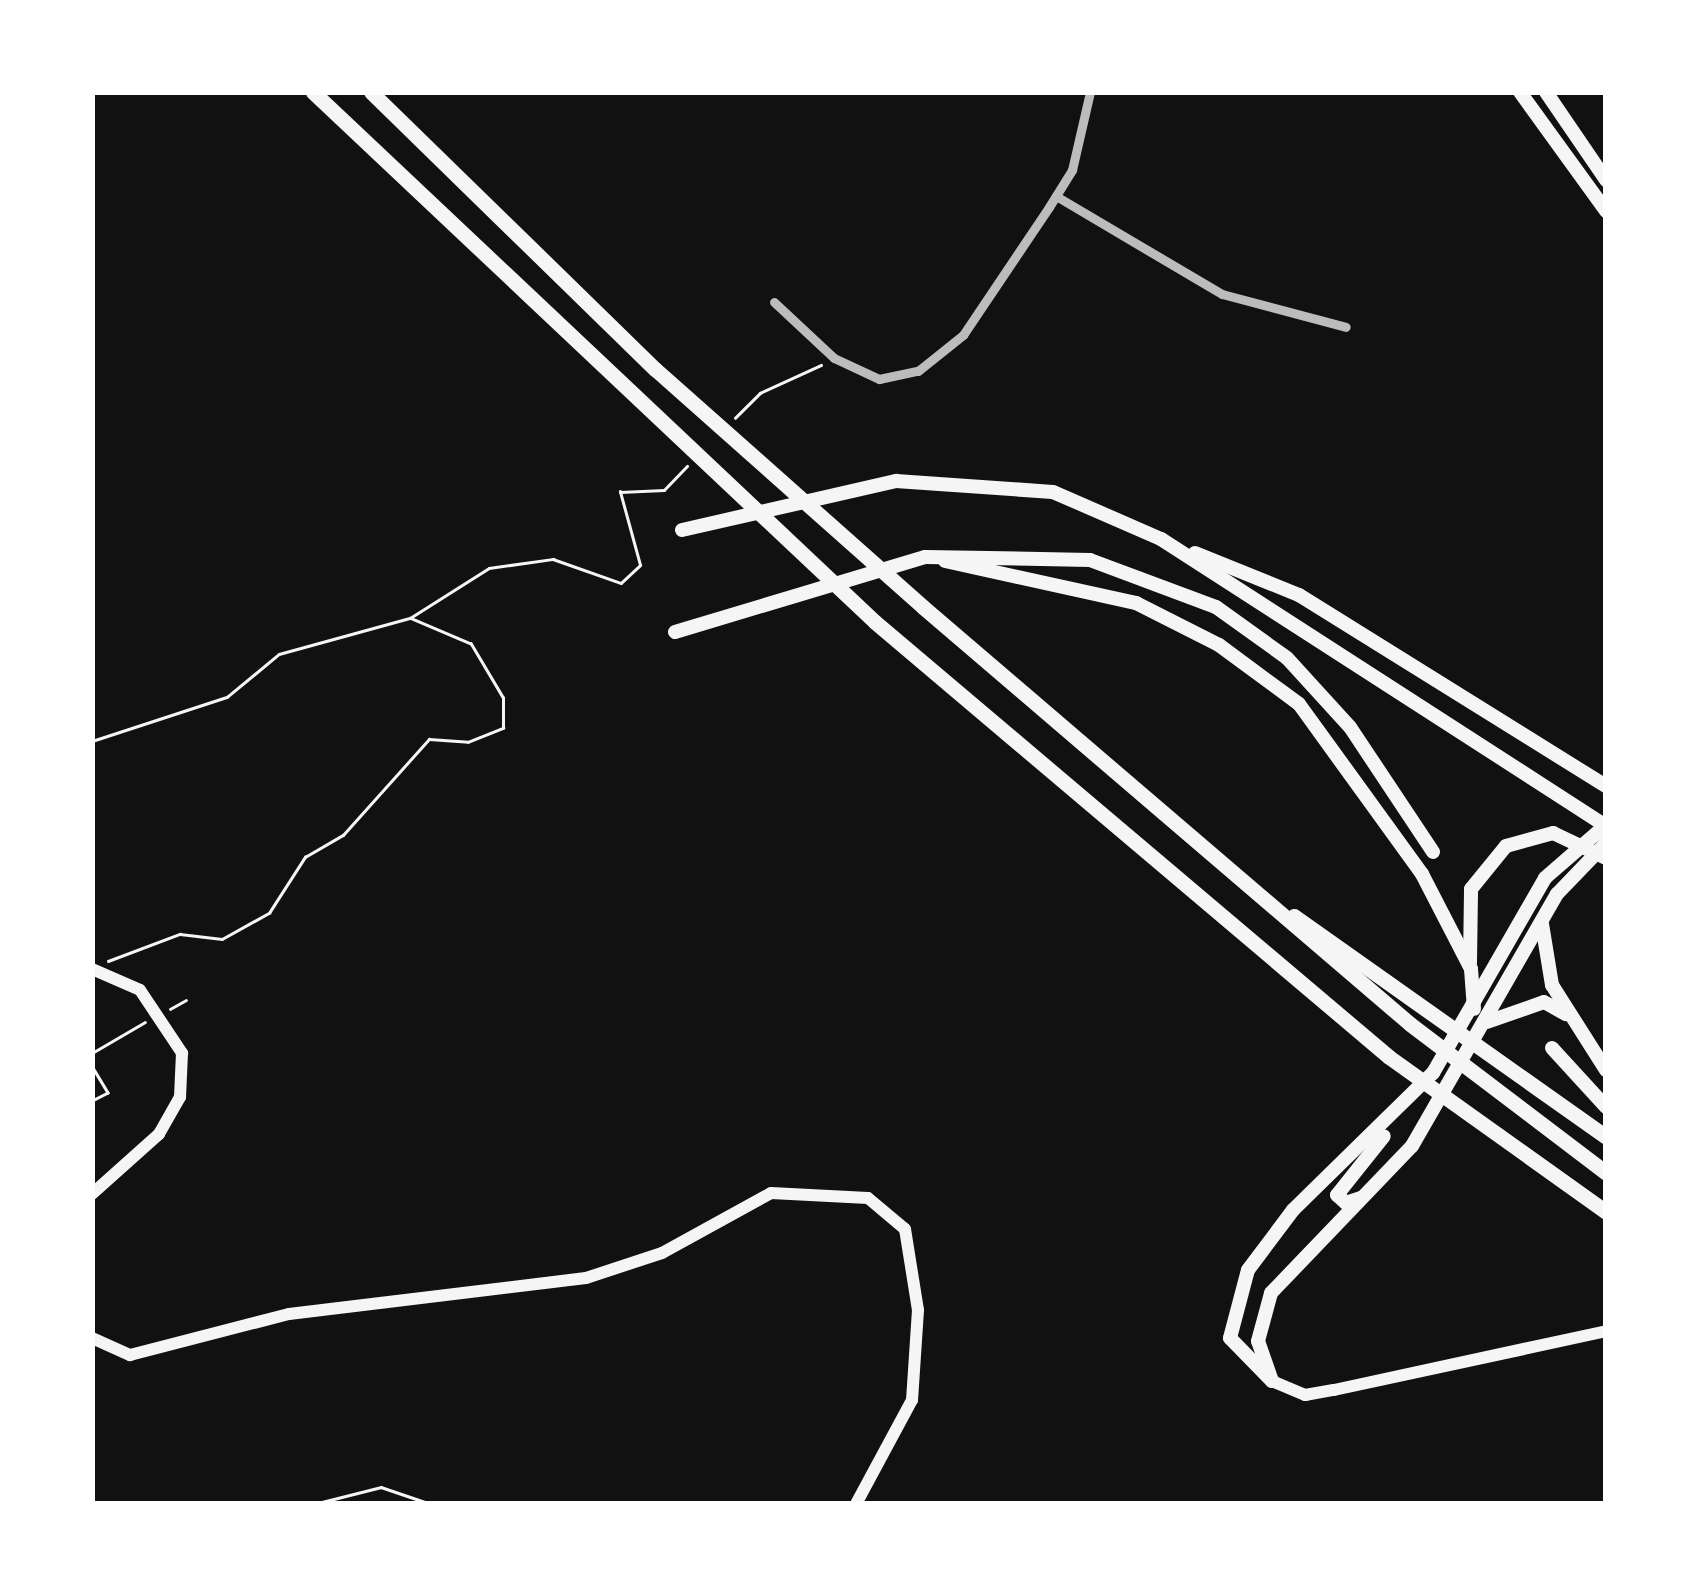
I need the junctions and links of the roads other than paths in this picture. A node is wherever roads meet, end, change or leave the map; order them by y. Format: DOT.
graph roads {
  1 [pos="313,92"];
  2 [pos="371,92"];
  3 [pos="1090,92"];
  4 [pos="1520,92"];
  5 [pos="1546,92"];
  6 [pos="1606,180"];
  7 [pos="1056,196"];
  8 [pos="1606,211"];
  9 [pos="774,302"];
  10 [pos="1346,327"];
  11 [pos="682,530"];
  12 [pos="1160,538"];
  13 [pos="925,557"];
  14 [pos="676,632"];
  15 [pos="1606,786"];
  16 [pos="1606,825"];
  17 [pos="1606,843"];
  18 [pos="1433,852"];
  19 [pos="1606,858"];
  20 [pos="1545,878"];
  21 [pos="1252,891"];
  22 [pos="1542,922"];
  23 [pos="95,969"];
  24 [pos="1470,969"];
  25 [pos="1474,1008"];
  26 [pos="1566,1014"];
  27 [pos="1487,1022"];
  28 [pos="1552,1048"];
  29 [pos="1606,1070"];
  30 [pos="1413,1095"];
  31 [pos="1606,1107"];
  32 [pos="1606,1136"];
  33 [pos="1606,1173"];
  34 [pos="92,1194"];
  35 [pos="1366,1196"];
  36 [pos="1606,1212"];
  37 [pos="1606,1331"];
  38 [pos="92,1338"];
  39 [pos="1272,1382"];
  40 [pos="856,1504"];
  1 -- 36 [label="highway"];
  2 -- 21 [label="highway"];
  3 -- 7 [label="street"];
  4 -- 8 [label="main road"];
  5 -- 6 [label="main road"];
  7 -- 9 [label="street"];
  7 -- 10 [label="street"];
  11 -- 12 [label="main road"];
  12 -- 15 [label="main road"];
  12 -- 16 [label="main road"];
  13 -- 14 [label="main road"];
  13 -- 18 [label="main road"];
  13 -- 24 [label="main road"];
  16 -- 20 [label="main road"];
  17 -- 22 [label="main road"];
  19 -- 24 [label="main road"];
  20 -- 22 [label="main road"];
  20 -- 25 [label="main road"];
  21 -- 32 [label="highway"];
  21 -- 33 [label="highway"];
  22 -- 26 [label="main road"];
  22 -- 27 [label="main road"];
  23 -- 34 [label="main road"];
  24 -- 25 [label="main road"];
  25 -- 30 [label="main road"];
  26 -- 27 [label="main road"];
  26 -- 29 [label="main road"];
  27 -- 35 [label="main road"];
  28 -- 31 [label="main road"];
  30 -- 35 [label="main road"];
  30 -- 39 [label="main road"];
  35 -- 39 [label="main road"];
  37 -- 39 [label="main road"];
  38 -- 40 [label="main road"];
}
